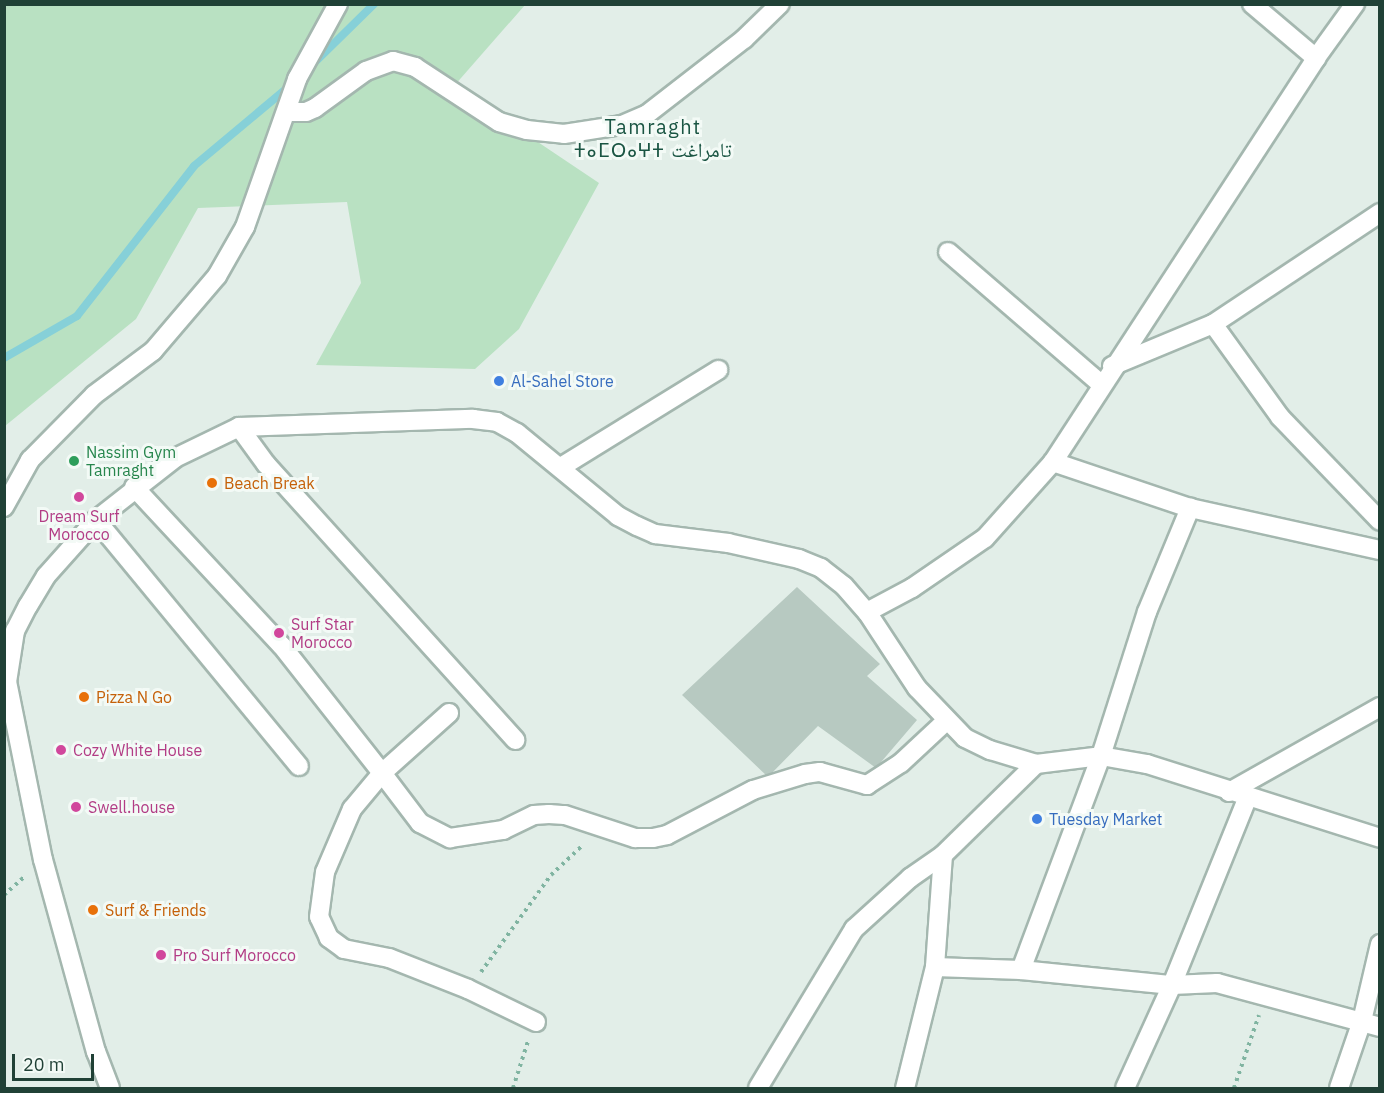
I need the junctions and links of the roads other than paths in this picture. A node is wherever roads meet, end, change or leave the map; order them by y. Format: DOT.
graph roads {
  1 [pos="338,4"];
  2 [pos="780,4"];
  3 [pos="1252,4"];
  4 [pos="1355,4"];
  5 [pos="1316,58"];
  6 [pos="288,112"];
  7 [pos="1380,213"];
  8 [pos="948,252"];
  9 [pos="1213,324"];
  10 [pos="1112,366"];
  11 [pos="718,370"];
  12 [pos="1101,384"];
  13 [pos="239,427"];
  14 [pos="1053,462"];
  15 [pos="561,467"];
  16 [pos="134,487"];
  17 [pos="4,507"];
  18 [pos="1190,508"];
  19 [pos="96,520"];
  20 [pos="1380,521"];
  21 [pos="1380,550"];
  22 [pos="867,612"];
  23 [pos="10,624"];
  24 [pos="1380,707"];
  25 [pos="449,713"];
  26 [pos="946,721"];
  27 [pos="515,740"];
  28 [pos="1101,756"];
  29 [pos="1036,764"];
  30 [pos="299,766"];
  31 [pos="382,773"];
  32 [pos="1228,792"];
  33 [pos="1247,799"];
  34 [pos="1380,838"];
  35 [pos="943,855"];
  36 [pos="1380,944"];
  37 [pos="934,967"];
  38 [pos="1021,970"];
  39 [pos="1172,984"];
  40 [pos="536,1022"];
  41 [pos="1371,1024"];
  42 [pos="110,1089"];
  43 [pos="758,1089"];
  44 [pos="905,1089"];
  45 [pos="1125,1089"];
  46 [pos="1339,1089"];
  1 -- 6 [label="street"];
  2 -- 6 [label="street"];
  3 -- 5 [label="street"];
  4 -- 5 [label="street"];
  5 -- 10 [label="street"];
  6 -- 17 [label="street"];
  7 -- 9 [label="street"];
  8 -- 12 [label="street"];
  9 -- 10 [label="street"];
  9 -- 20 [label="street"];
  10 -- 12 [label="street"];
  11 -- 15 [label="street"];
  12 -- 14 [label="street"];
  13 -- 15 [label="street"];
  13 -- 16 [label="street"];
  13 -- 27 [label="street"];
  14 -- 18 [label="street"];
  14 -- 22 [label="street"];
  15 -- 22 [label="street"];
  16 -- 19 [label="street"];
  16 -- 31 [label="street"];
  18 -- 21 [label="street"];
  18 -- 28 [label="street"];
  19 -- 23 [label="street"];
  19 -- 30 [label="street"];
  22 -- 26 [label="street"];
  23 -- 42 [label="street"];
  24 -- 32 [label="street"];
  25 -- 31 [label="street"];
  26 -- 29 [label="street"];
  26 -- 31 [label="street"];
  28 -- 29 [label="street"];
  28 -- 32 [label="street"];
  28 -- 38 [label="street"];
  29 -- 35 [label="street"];
  31 -- 40 [label="street"];
  32 -- 33 [label="street"];
  33 -- 34 [label="street"];
  33 -- 39 [label="street"];
  35 -- 37 [label="street"];
  35 -- 43 [label="street"];
  36 -- 41 [label="street"];
  37 -- 38 [label="street"];
  37 -- 44 [label="street"];
  38 -- 39 [label="street"];
  39 -- 41 [label="street"];
  39 -- 45 [label="street"];
  41 -- 46 [label="street"];
}
